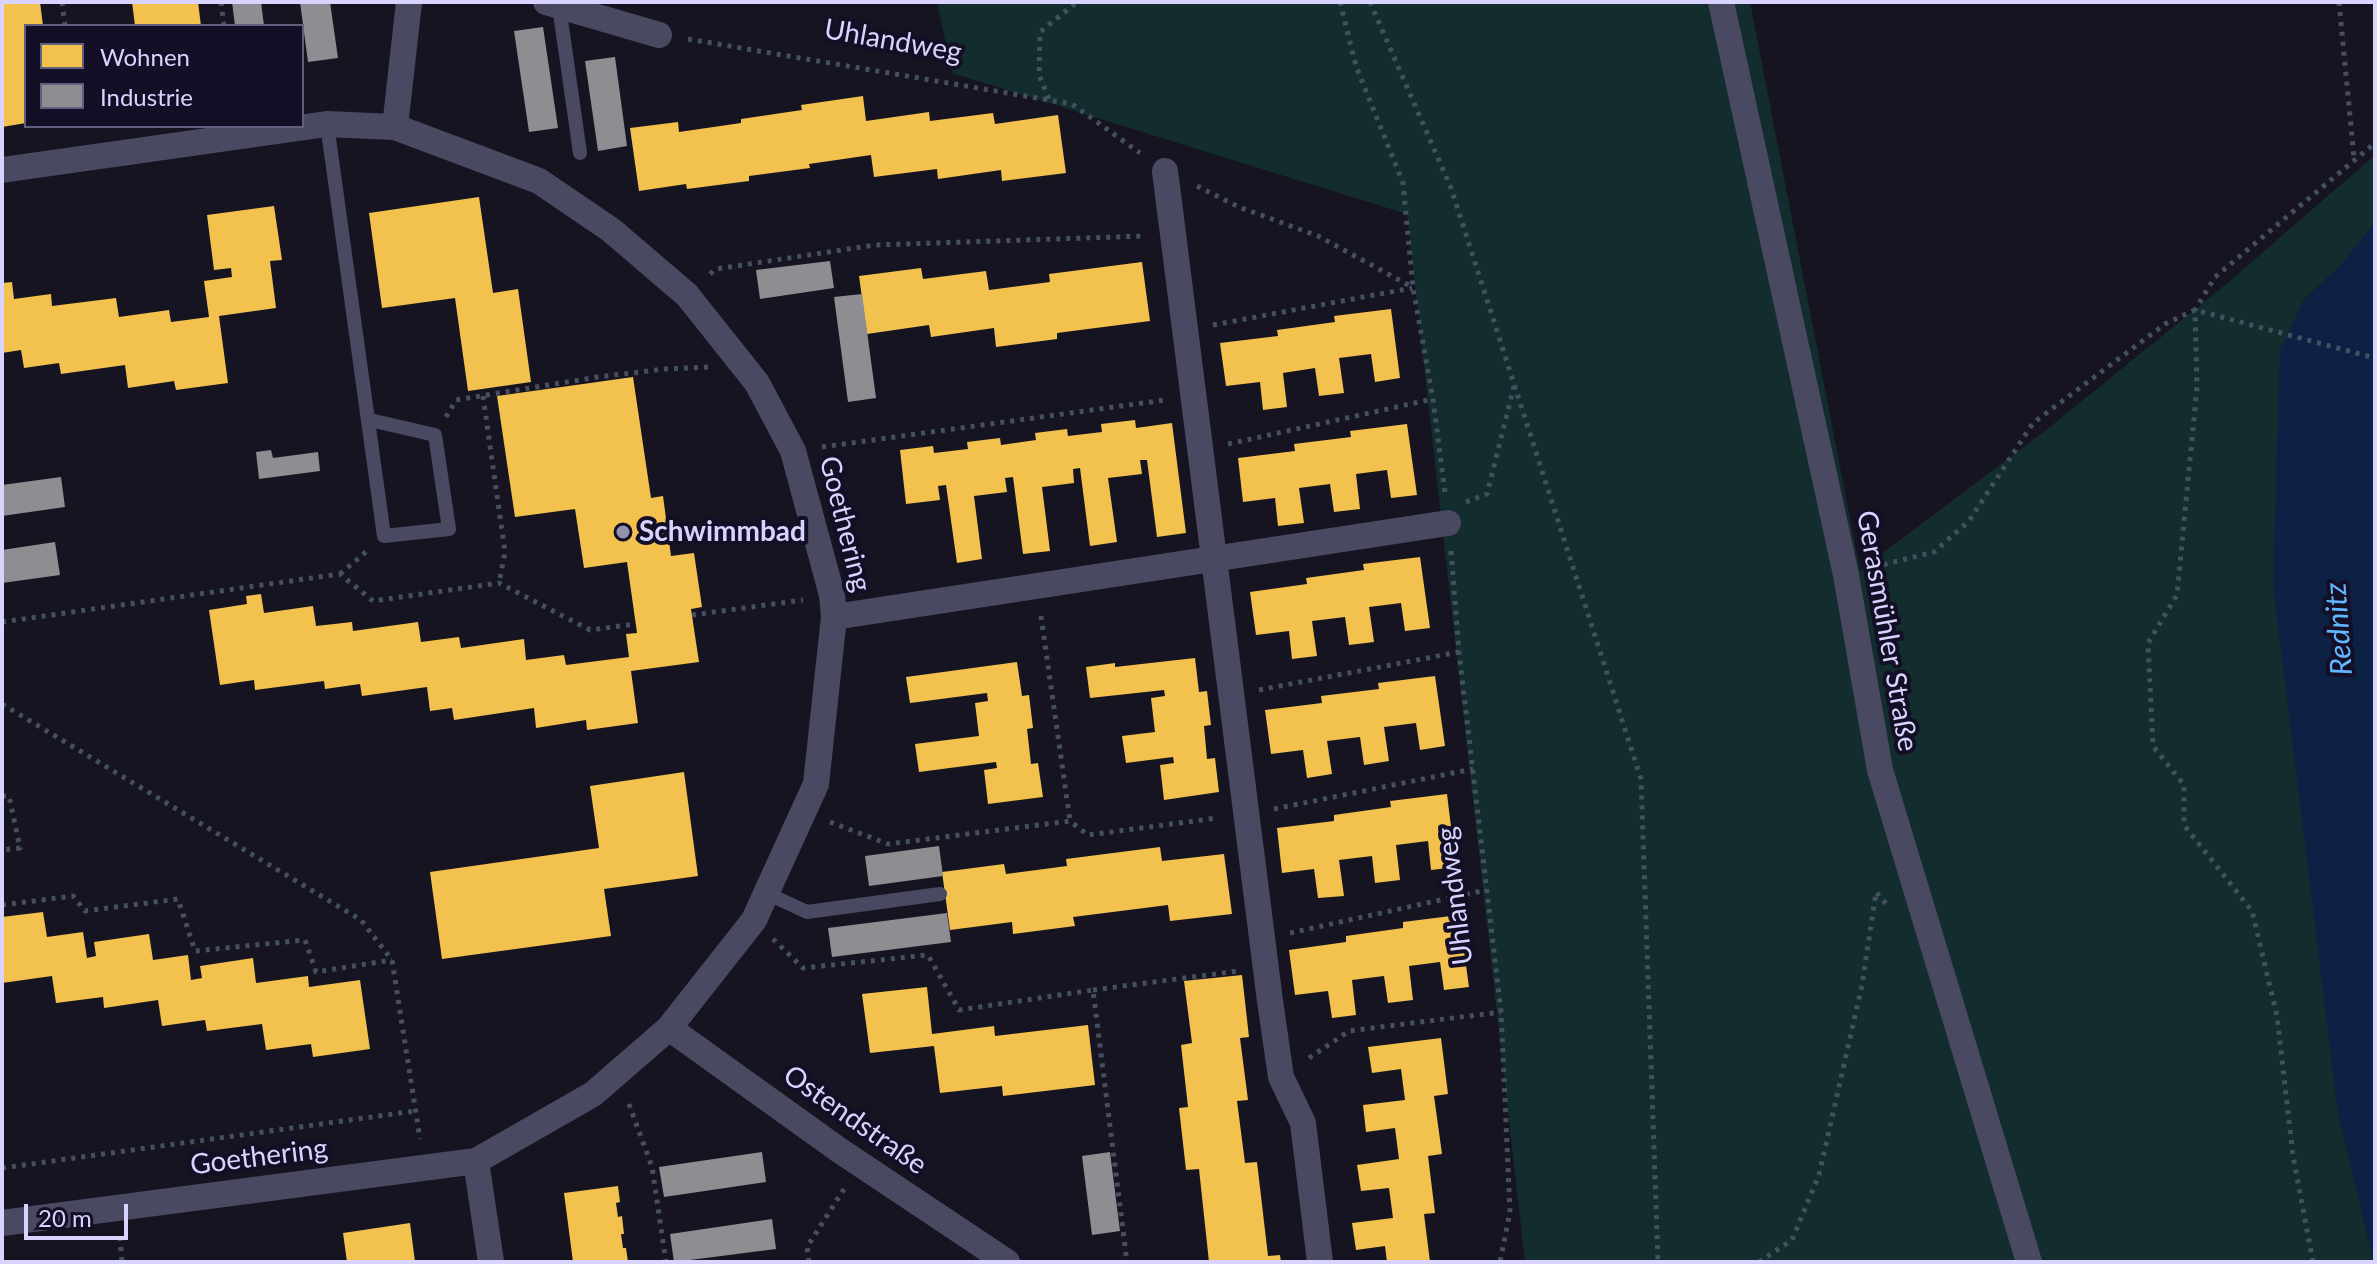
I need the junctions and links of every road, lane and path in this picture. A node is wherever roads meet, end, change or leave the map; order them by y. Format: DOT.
graph roads {
  1 [pos="62,2"];
  2 [pos="221,2"];
  3 [pos="409,2"];
  4 [pos="1077,2"];
  5 [pos="1340,2"];
  6 [pos="1370,2"];
  7 [pos="1721,2"];
  8 [pos="2339,2"];
  9 [pos="552,4"];
  10 [pos="65,24"];
  11 [pos="224,24"];
  12 [pos="659,35"];
  13 [pos="1050,100"];
  14 [pos="327,124"];
  15 [pos="304,127"];
  16 [pos="395,127"];
  17 [pos="299,128"];
  18 [pos="2375,143"];
  19 [pos="580,153"];
  20 [pos="2354,159"];
  21 [pos="2,170"];
  22 [pos="1165,171"];
  23 [pos="1173,235"];
  24 [pos="1413,288"];
  25 [pos="687,295"];
  26 [pos="2195,310"];
  27 [pos="1185,331"];
  28 [pos="2375,358"];
  29 [pos="743,366"];
  30 [pos="1514,385"];
  31 [pos="483,396"];
  32 [pos="1194,396"];
  33 [pos="1433,399"];
  34 [pos="370,420"];
  35 [pos="435,435"];
  36 [pos="1200,450"];
  37 [pos="793,451"];
  38 [pos="1448,516"];
  39 [pos="384,536"];
  40 [pos="1213,561"];
  41 [pos="340,574"];
  42 [pos="1846,575"];
  43 [pos="499,583"];
  44 [pos="1037,587"];
  45 [pos="833,606"];
  46 [pos="692,615"];
  47 [pos="2,622"];
  48 [pos="636,624"];
  49 [pos="1459,652"];
  50 [pos="1231,696"];
  51 [pos="2,704"];
  52 [pos="1473,769"];
  53 [pos="2,796"];
  54 [pos="803,812"];
  55 [pos="1245,815"];
  56 [pos="1070,821"];
  57 [pos="2,850"];
  58 [pos="1486,890"];
  59 [pos="766,893"];
  60 [pos="940,894"];
  61 [pos="2,905"];
  62 [pos="1895,914"];
  63 [pos="754,920"];
  64 [pos="1262,939"];
  65 [pos="392,960"];
  66 [pos="1266,968"];
  67 [pos="1093,990"];
  68 [pos="1501,1012"];
  69 [pos="669,1028"];
  70 [pos="617,1073"];
  71 [pos="1281,1077"];
  72 [pos="415,1111"];
  73 [pos="476,1161"];
  74 [pos="859,1164"];
  75 [pos="2,1168"];
  76 [pos="424,1168"];
  77 [pos="2,1223"];
  78 [pos="491,1262"];
  79 [pos="666,1262"];
  80 [pos="809,1262"];
  81 [pos="1007,1262"];
  82 [pos="1127,1262"];
  83 [pos="1320,1262"];
  84 [pos="1500,1262"];
  85 [pos="1658,1262"];
  86 [pos="1759,1262"];
  87 [pos="2029,1262"];
  88 [pos="2313,1262"];
  1 -- 10 [label="path"];
  2 -- 11 [label="path"];
  3 -- 16 [label="street"];
  4 -- 13 [label="path"];
  5 -- 24 [label="path"];
  6 -- 30 [label="path"];
  7 -- 42 [label="street, Gerasmühler Straße"];
  8 -- 20 [label="path"];
  9 -- 12 [label="street"];
  9 -- 19 [label="lane"];
  12 -- 13 [label="path, Uhlandweg"];
  13 -- 22 [label="path, Uhlandweg"];
  14 -- 15 [label="street, Goethering"];
  14 -- 16 [label="street, Goethering"];
  14 -- 34 [label="lane"];
  16 -- 25 [label="street, Goethering"];
  17 -- 21 [label="street, Goethering"];
  18 -- 20 [label="path"];
  20 -- 26 [label="path"];
  22 -- 23 [label="street"];
  22 -- 24 [label="path, Uhlandweg"];
  23 -- 25 [label="path"];
  23 -- 27 [label="street"];
  24 -- 27 [label="path"];
  24 -- 33 [label="path, Uhlandweg"];
  25 -- 29 [label="street, Goethering"];
  26 -- 28 [label="path"];
  26 -- 42 [label="path"];
  26 -- 88 [label="path"];
  27 -- 32 [label="street"];
  29 -- 31 [label="path"];
  29 -- 37 [label="street, Goethering"];
  30 -- 38 [label="path"];
  30 -- 85 [label="path"];
  31 -- 35 [label="path"];
  31 -- 43 [label="path"];
  32 -- 36 [label="street"];
  32 -- 37 [label="path"];
  33 -- 36 [label="path"];
  33 -- 38 [label="path, Uhlandweg"];
  34 -- 35 [label="lane"];
  34 -- 39 [label="lane"];
  35 -- 39 [label="lane"];
  36 -- 40 [label="street"];
  37 -- 45 [label="street, Goethering"];
  38 -- 40 [label="street"];
  38 -- 49 [label="path, Uhlandweg"];
  39 -- 41 [label="path"];
  40 -- 44 [label="street"];
  40 -- 50 [label="street"];
  41 -- 43 [label="path"];
  41 -- 47 [label="path"];
  42 -- 87 [label="street, Gerasmühler Straße"];
  43 -- 48 [label="path"];
  44 -- 45 [label="street"];
  44 -- 56 [label="path"];
  45 -- 46 [label="path"];
  45 -- 54 [label="street, Goethering"];
  49 -- 50 [label="path"];
  49 -- 52 [label="path, Uhlandweg"];
  50 -- 55 [label="street"];
  51 -- 65 [label="path"];
  52 -- 55 [label="path"];
  52 -- 58 [label="path, Uhlandweg"];
  53 -- 57 [label="path"];
  54 -- 56 [label="path"];
  54 -- 59 [label="street, Goethering"];
  55 -- 56 [label="path"];
  55 -- 64 [label="street"];
  58 -- 64 [label="path"];
  58 -- 68 [label="path, Uhlandweg"];
  59 -- 60 [label="lane"];
  59 -- 63 [label="street, Goethering"];
  61 -- 65 [label="path"];
  62 -- 86 [label="path"];
  63 -- 67 [label="path"];
  63 -- 69 [label="street, Goethering"];
  64 -- 66 [label="street"];
  65 -- 72 [label="path"];
  66 -- 67 [label="path"];
  66 -- 71 [label="street"];
  67 -- 82 [label="path"];
  68 -- 71 [label="path"];
  68 -- 84 [label="path, Uhlandweg"];
  69 -- 70 [label="street, Goethering"];
  69 -- 74 [label="street, Ostendstraße"];
  70 -- 73 [label="street, Goethering"];
  70 -- 79 [label="path"];
  71 -- 83 [label="street"];
  72 -- 75 [label="path"];
  72 -- 76 [label="path"];
  73 -- 76 [label="street, Goethering"];
  73 -- 78 [label="street"];
  74 -- 80 [label="path"];
  74 -- 81 [label="street, Ostendstraße"];
  76 -- 77 [label="street, Goethering"];
}
